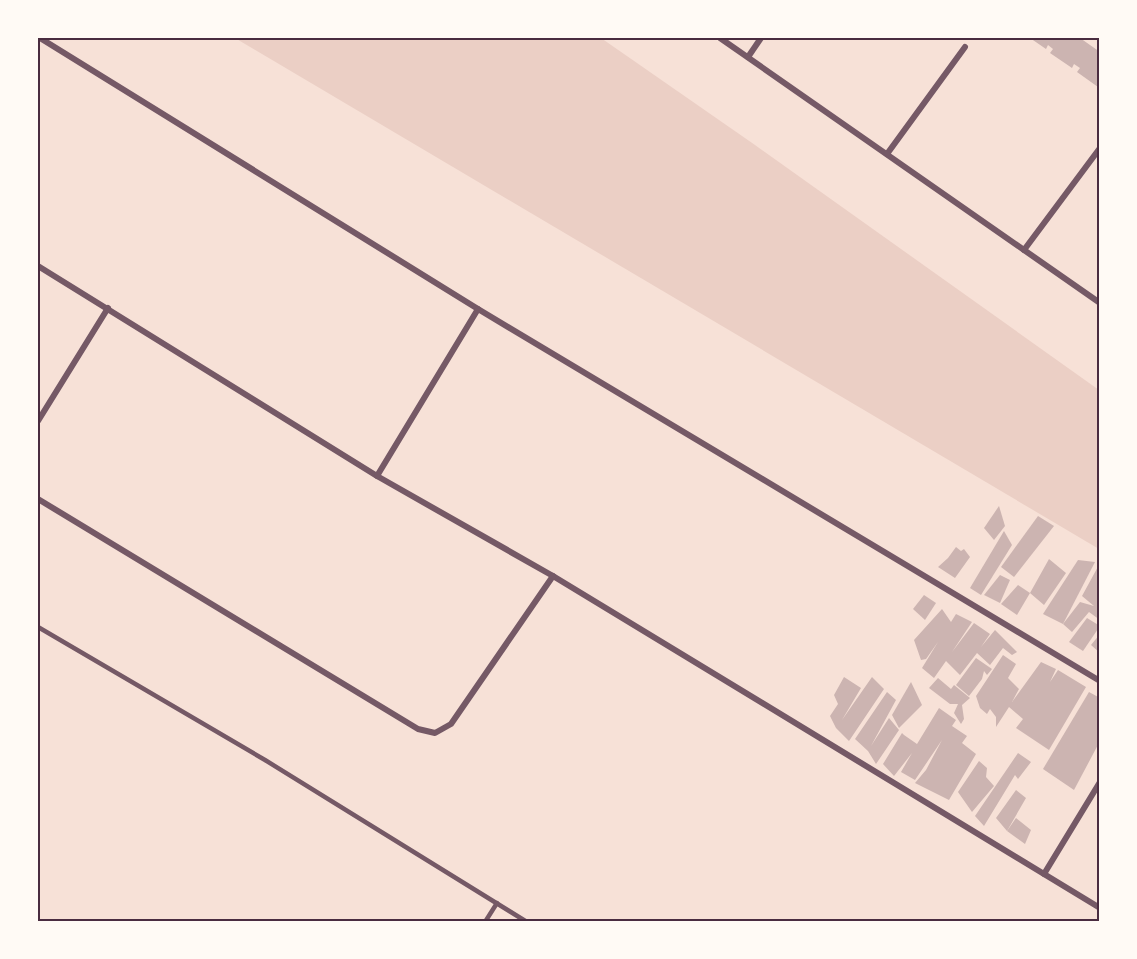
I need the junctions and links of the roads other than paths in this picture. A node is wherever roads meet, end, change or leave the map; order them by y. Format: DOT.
graph roads {
  1 [pos="40,38"];
  2 [pos="720,38"];
  3 [pos="761,38"];
  4 [pos="965,46"];
  5 [pos="747,57"];
  6 [pos="1100,148"];
  7 [pos="887,154"];
  8 [pos="1024,250"];
  9 [pos="38,266"];
  10 [pos="1100,303"];
  11 [pos="108,308"];
  12 [pos="478,309"];
  13 [pos="38,421"];
  14 [pos="378,476"];
  15 [pos="38,499"];
  16 [pos="553,576"];
  17 [pos="38,627"];
  18 [pos="1100,681"];
  19 [pos="1100,782"];
  20 [pos="1044,874"];
  21 [pos="497,903"];
  22 [pos="1100,908"];
  23 [pos="485,921"];
  24 [pos="527,921"];
  1 -- 12 [label="street"];
  2 -- 5 [label="street"];
  3 -- 5 [label="street"];
  4 -- 7 [label="street"];
  5 -- 7 [label="street"];
  6 -- 8 [label="street"];
  7 -- 8 [label="street"];
  8 -- 10 [label="street"];
  9 -- 11 [label="street"];
  11 -- 13 [label="street"];
  11 -- 14 [label="street"];
  12 -- 14 [label="street"];
  12 -- 18 [label="street"];
  14 -- 16 [label="street"];
  15 -- 16 [label="street"];
  16 -- 20 [label="street"];
  17 -- 21 [label="lane"];
  19 -- 20 [label="street"];
  20 -- 22 [label="street"];
  21 -- 23 [label="lane"];
  21 -- 24 [label="lane"];
}
